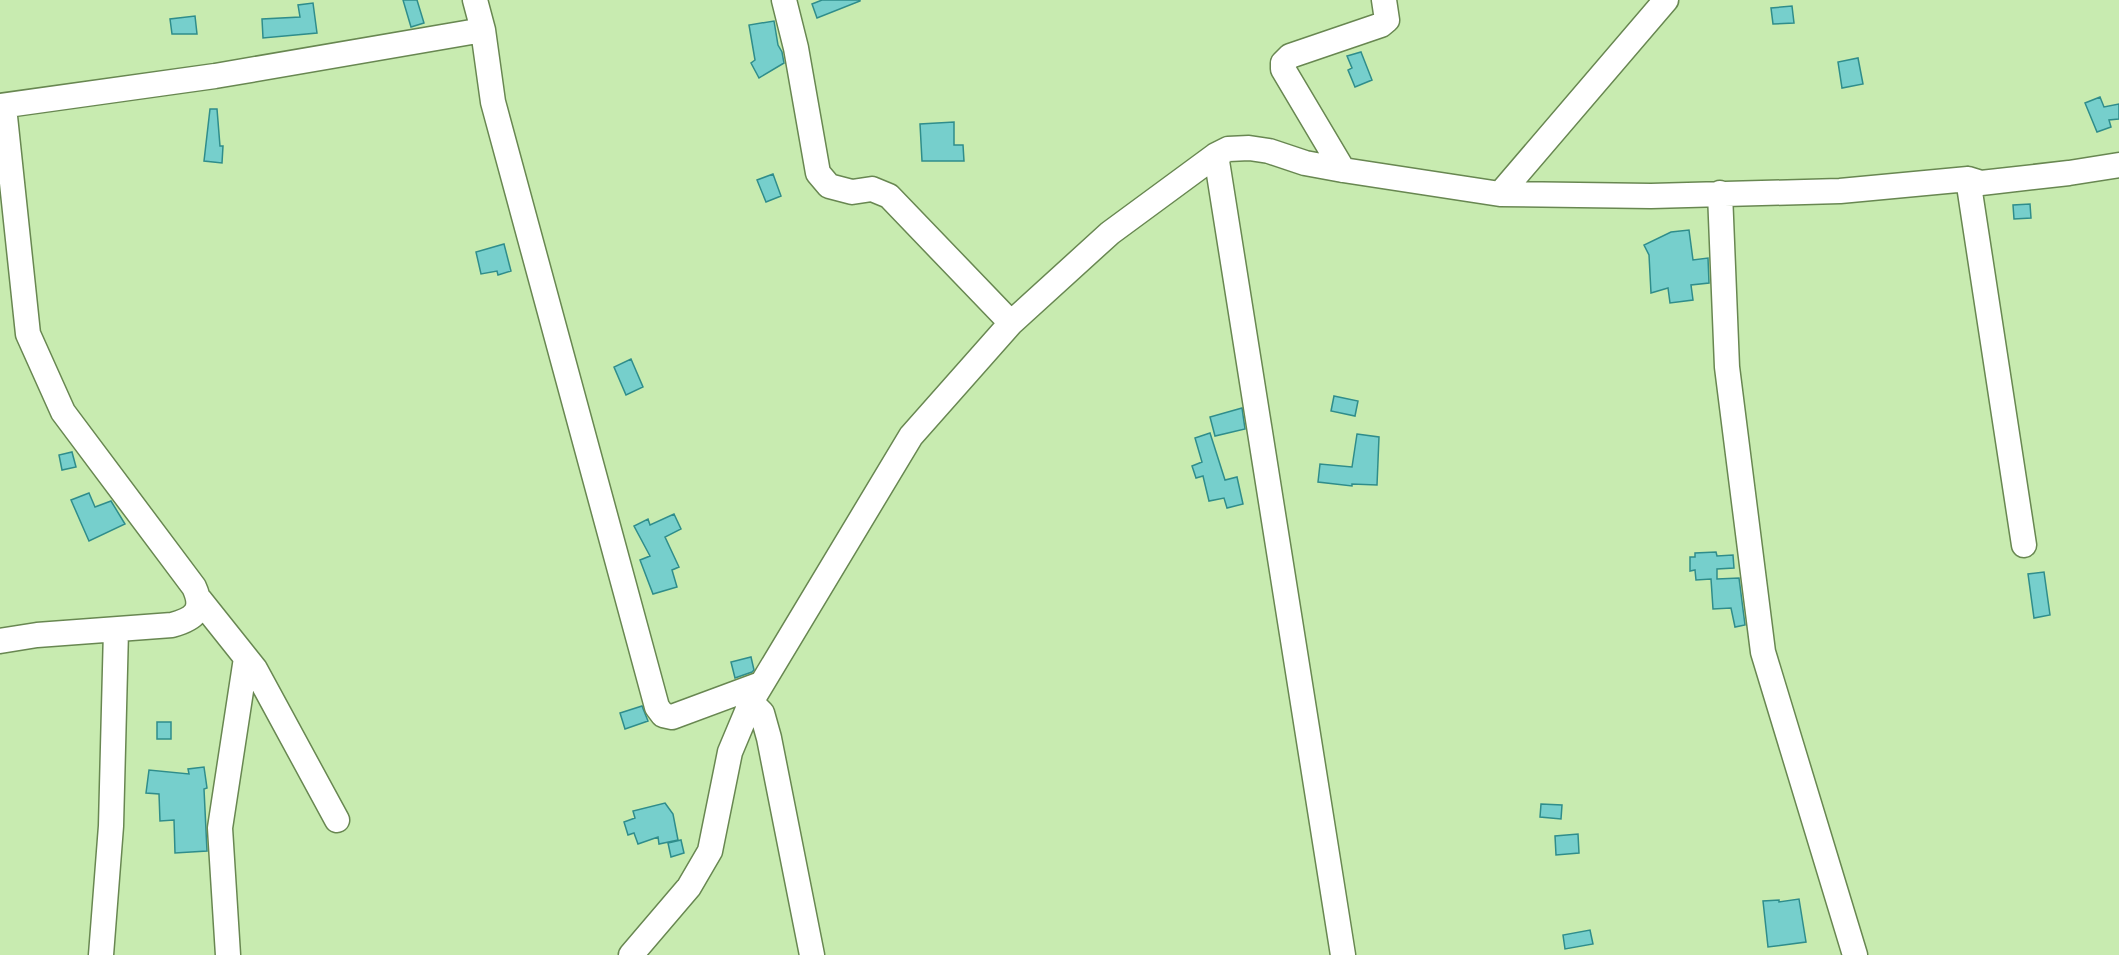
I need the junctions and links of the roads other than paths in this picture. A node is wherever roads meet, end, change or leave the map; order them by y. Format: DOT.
graph roads {
  1 [pos="475,0"];
  2 [pos="784,0"];
  3 [pos="1384,0"];
  4 [pos="1666,0"];
  5 [pos="483,30"];
  6 [pos="2,106"];
  7 [pos="1216,155"];
  8 [pos="2119,165"];
  9 [pos="1343,170"];
  10 [pos="1968,179"];
  11 [pos="1720,193"];
  12 [pos="1500,194"];
  13 [pos="1011,323"];
  14 [pos="2024,544"];
  15 [pos="200,600"];
  16 [pos="116,630"];
  17 [pos="0,641"];
  18 [pos="246,658"];
  19 [pos="756,693"];
  20 [pos="337,820"];
  21 [pos="101,955"];
  22 [pos="228,955"];
  23 [pos="631,955"];
  24 [pos="812,955"];
  25 [pos="1343,955"];
  26 [pos="1855,955"];
  1 -- 5 [label="street"];
  2 -- 13 [label="street"];
  3 -- 9 [label="street"];
  4 -- 12 [label="street"];
  5 -- 6 [label="street"];
  5 -- 19 [label="street"];
  6 -- 15 [label="street"];
  7 -- 9 [label="street"];
  7 -- 13 [label="street"];
  7 -- 25 [label="street"];
  8 -- 10 [label="street"];
  9 -- 12 [label="street"];
  10 -- 11 [label="street"];
  10 -- 14 [label="street"];
  11 -- 12 [label="street"];
  11 -- 26 [label="street"];
  13 -- 19 [label="street"];
  15 -- 16 [label="street"];
  15 -- 18 [label="street"];
  16 -- 17 [label="street"];
  16 -- 21 [label="street"];
  18 -- 20 [label="street"];
  18 -- 22 [label="street"];
  19 -- 23 [label="street"];
  19 -- 24 [label="street"];
}
